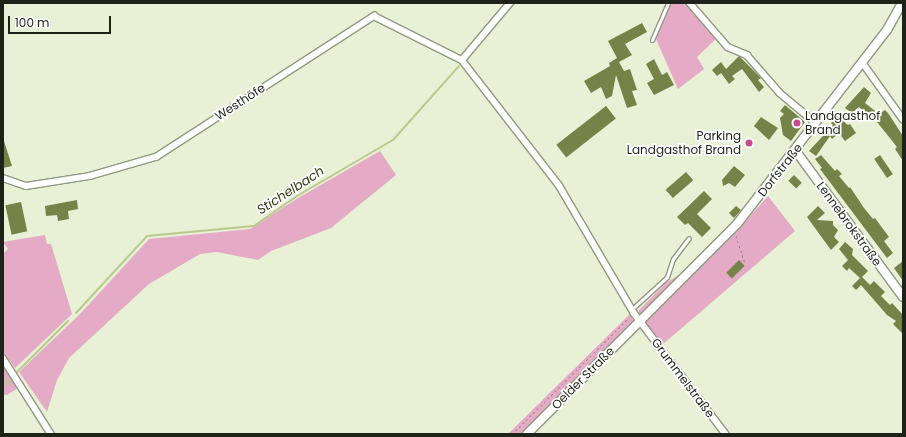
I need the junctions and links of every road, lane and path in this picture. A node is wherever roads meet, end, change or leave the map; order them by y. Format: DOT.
graph roads {
  1 [pos="510,3"];
  2 [pos="668,3"];
  3 [pos="690,3"];
  4 [pos="902,3"];
  5 [pos="652,40"];
  6 [pos="462,60"];
  7 [pos="863,63"];
  8 [pos="903,119"];
  9 [pos="816,123"];
  10 [pos="795,150"];
  11 [pos="3,178"];
  12 [pos="731,231"];
  13 [pos="689,238"];
  14 [pos="745,263"];
  15 [pos="903,298"];
  16 [pos="633,311"];
  17 [pos="640,322"];
  18 [pos="3,358"];
  19 [pos="52,434"];
  20 [pos="512,434"];
  21 [pos="527,434"];
  22 [pos="726,434"];
  1 -- 6 [label="street"];
  2 -- 5 [label="lane"];
  3 -- 9 [label="street"];
  4 -- 7 [label="street, Dorfstraße"];
  6 -- 11 [label="street, Westhöfe"];
  6 -- 16 [label="street, Grummelstraße"];
  7 -- 8 [label="street"];
  7 -- 9 [label="street, Dorfstraße"];
  9 -- 10 [label="street, Dorfstraße"];
  10 -- 12 [label="street, Dorfstraße"];
  10 -- 15 [label="street, Lennebrokstraße"];
  12 -- 14 [label="path"];
  12 -- 17 [label="street, Dorfstraße"];
  13 -- 16 [label="lane"];
  16 -- 17 [label="street, Grummelstraße"];
  16 -- 20 [label="path"];
  17 -- 21 [label="street, Oelder Straße"];
  17 -- 22 [label="street, Grummelstraße"];
  18 -- 19 [label="street"];
}
